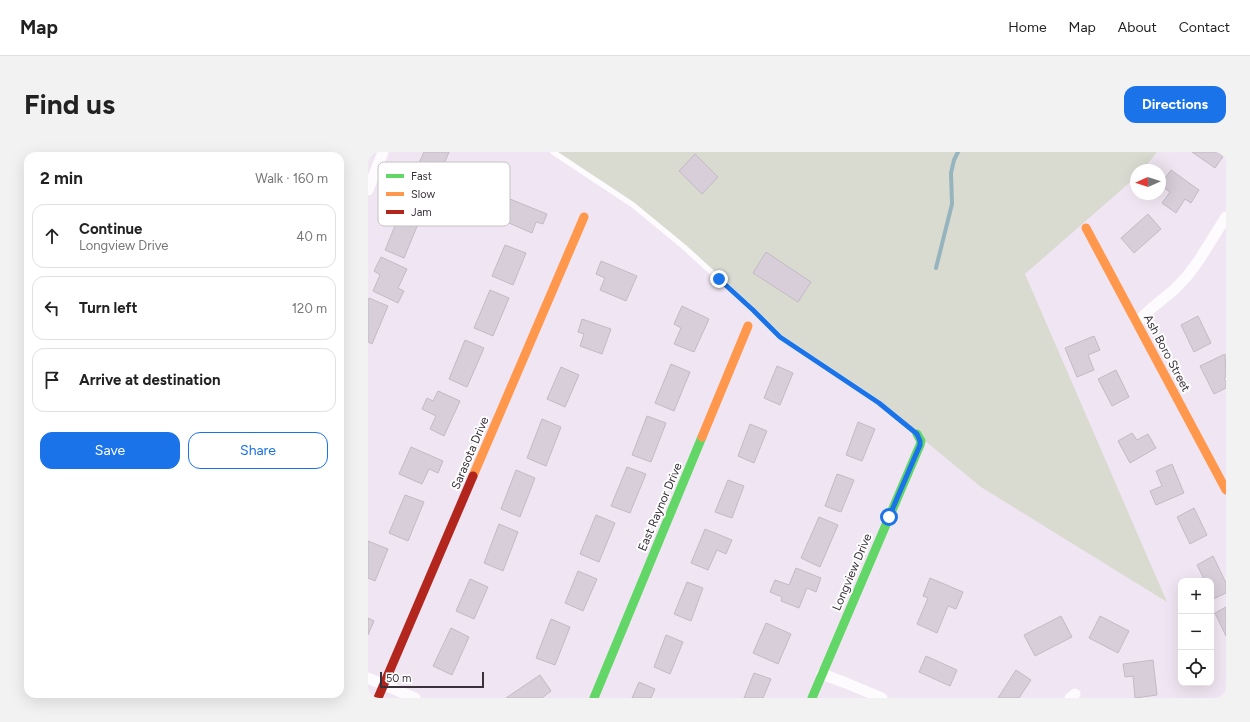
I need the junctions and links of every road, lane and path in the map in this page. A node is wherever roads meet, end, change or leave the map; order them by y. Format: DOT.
graph roads {
  1 [pos="384,152"];
  2 [pos="553,152"];
  3 [pos="380,162"];
  4 [pos="378,166"];
  5 [pos="368,190"];
  6 [pos="584,217"];
  7 [pos="1226,217"];
  8 [pos="1086,228"];
  9 [pos="1138,322"];
  10 [pos="748,326"];
  11 [pos="917,434"];
  12 [pos="1226,490"];
  13 [pos="822,674"];
  14 [pos="368,678"];
  15 [pos="383,685"];
  16 [pos="378,698"];
  17 [pos="415,698"];
  18 [pos="594,698"];
  19 [pos="812,698"];
  20 [pos="882,698"];
  1 -- 3 [label="street"];
  2 -- 11 [label="lane"];
  4 -- 5 [label="street"];
  6 -- 15 [label="street, Sarasota Drive"];
  7 -- 9 [label="street"];
  8 -- 9 [label="street, Ash Boro Street"];
  9 -- 12 [label="street, Ash Boro Street"];
  10 -- 18 [label="street, East Raynor Drive"];
  11 -- 13 [label="street, Longview Drive"];
  13 -- 19 [label="street, Longview Drive"];
  13 -- 20 [label="street"];
  14 -- 15 [label="street"];
  15 -- 16 [label="street, Sarasota Drive"];
  15 -- 17 [label="street"];
}
